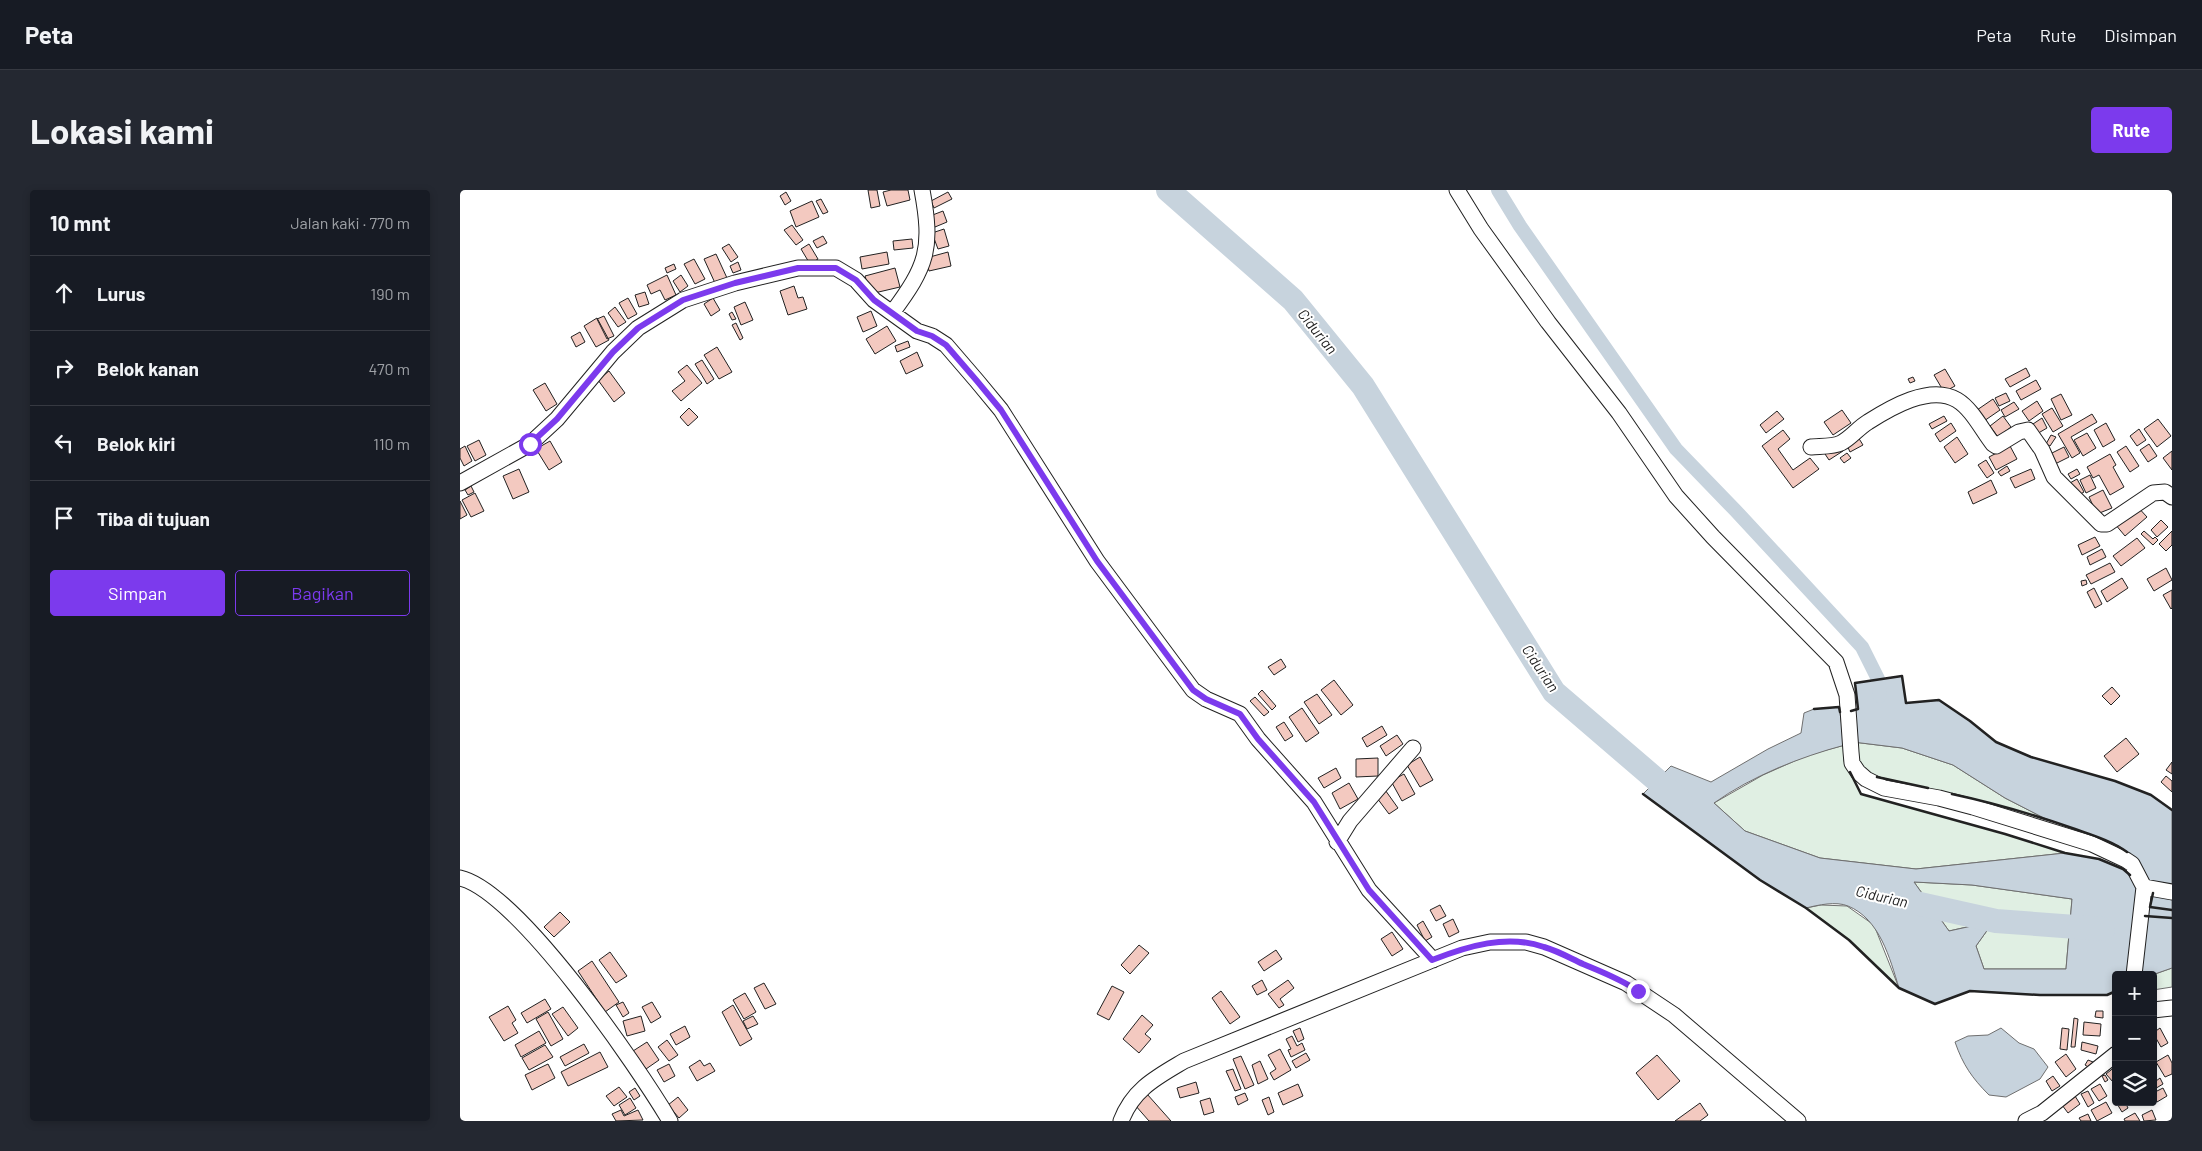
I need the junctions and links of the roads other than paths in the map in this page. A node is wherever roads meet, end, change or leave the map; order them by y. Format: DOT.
graph roads {
  1 [pos="922,190"];
  2 [pos="1457,190"];
  3 [pos="892,313"];
  4 [pos="1810,446"];
  5 [pos="460,483"];
  6 [pos="2172,497"];
  7 [pos="1413,748"];
  8 [pos="1337,842"];
  9 [pos="460,878"];
  10 [pos="2143,892"];
  11 [pos="2172,892"];
  12 [pos="1432,960"];
  13 [pos="2134,971"];
  14 [pos="2172,1008"];
  15 [pos="2157,1010"];
  16 [pos="2112,1057"];
  17 [pos="670,1121"];
  18 [pos="1122,1121"];
  19 [pos="1798,1121"];
  20 [pos="2026,1121"];
  1 -- 3 [label="street"];
  2 -- 10 [label="street"];
  3 -- 5 [label="street"];
  3 -- 8 [label="street"];
  4 -- 6 [label="street"];
  7 -- 8 [label="street"];
  8 -- 12 [label="street"];
  9 -- 17 [label="street"];
  10 -- 11 [label="street"];
  10 -- 13 [label="street"];
  12 -- 18 [label="street"];
  12 -- 19 [label="street"];
  14 -- 15 [label="street"];
  16 -- 20 [label="street"];
}
